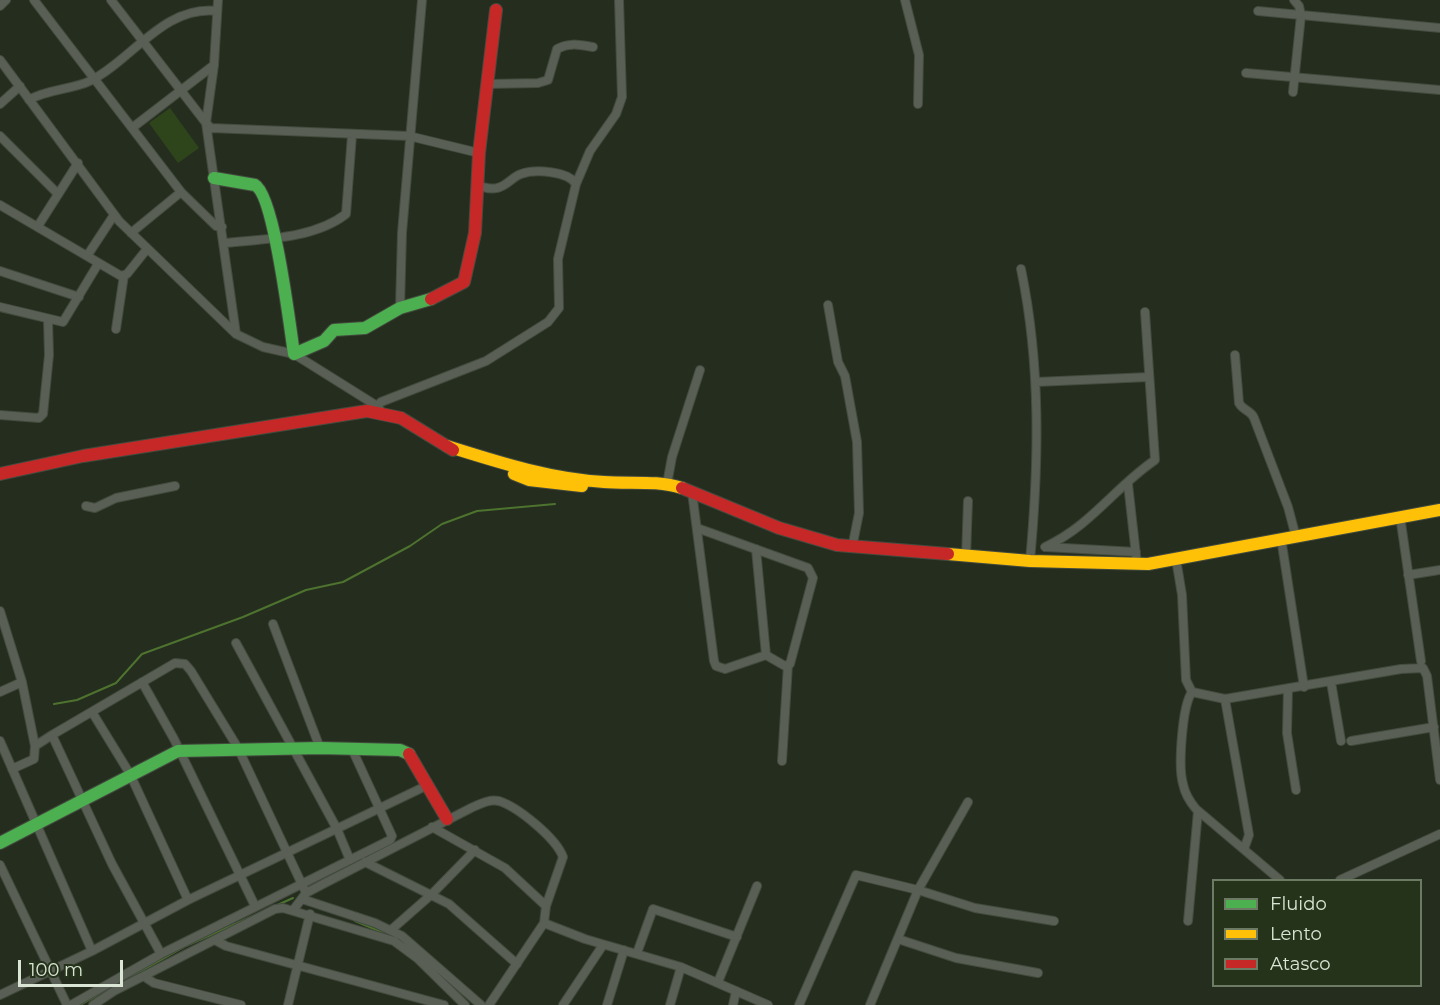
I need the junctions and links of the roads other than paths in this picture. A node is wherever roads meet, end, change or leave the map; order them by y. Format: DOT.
graph roads {
  1 [pos="6,0"];
  2 [pos="34,0"];
  3 [pos="111,0"];
  4 [pos="120,0"];
  5 [pos="218,0"];
  6 [pos="422,0"];
  7 [pos="619,0"];
  8 [pos="905,0"];
  9 [pos="1296,1"];
  10 [pos="0,6"];
  11 [pos="217,10"];
  12 [pos="496,10"];
  13 [pos="1258,11"];
  14 [pos="122,14"];
  15 [pos="1301,15"];
  16 [pos="1440,27"];
  17 [pos="142,41"];
  18 [pos="594,47"];
  19 [pos="0,60"];
  20 [pos="214,65"];
  21 [pos="1246,73"];
  22 [pos="1295,77"];
  23 [pos="94,78"];
  24 [pos="488,84"];
  25 [pos="20,86"];
  26 [pos="1440,90"];
  27 [pos="181,92"];
  28 [pos="1293,92"];
  29 [pos="29,100"];
  30 [pos="918,104"];
  31 [pos="0,105"];
  32 [pos="206,123"];
  33 [pos="132,129"];
  34 [pos="352,135"];
  35 [pos="0,136"];
  36 [pos="409,136"];
  37 [pos="480,153"];
  38 [pos="78,163"];
  39 [pos="214,178"];
  40 [pos="576,184"];
  41 [pos="478,186"];
  42 [pos="181,192"];
  43 [pos="57,193"];
  44 [pos="0,205"];
  45 [pos="114,215"];
  46 [pos="38,226"];
  47 [pos="222,227"];
  48 [pos="131,233"];
  49 [pos="274,238"];
  50 [pos="225,243"];
  51 [pos="147,249"];
  52 [pos="87,256"];
  53 [pos="98,264"];
  54 [pos="1021,268"];
  55 [pos="0,271"];
  56 [pos="124,275"];
  57 [pos="79,297"];
  58 [pos="828,305"];
  59 [pos="0,307"];
  60 [pos="400,308"];
  61 [pos="1145,312"];
  62 [pos="48,320"];
  63 [pos="116,329"];
  64 [pos="236,334"];
  65 [pos="294,354"];
  66 [pos="1235,355"];
  67 [pos="700,370"];
  68 [pos="1149,377"];
  69 [pos="1036,382"];
  70 [pos="379,408"];
  71 [pos="0,415"];
  72 [pos="0,474"];
  73 [pos="667,484"];
  74 [pos="1128,484"];
  75 [pos="176,486"];
  76 [pos="692,492"];
  77 [pos="968,501"];
  78 [pos="86,506"];
  79 [pos="1440,510"];
  80 [pos="1400,516"];
  81 [pos="697,528"];
  82 [pos="1296,537"];
  83 [pos="1281,538"];
  84 [pos="1031,546"];
  85 [pos="1045,547"];
  86 [pos="852,548"];
  87 [pos="756,549"];
  88 [pos="966,557"];
  89 [pos="1136,558"];
  90 [pos="1176,559"];
  91 [pos="1030,561"];
  92 [pos="1440,570"];
  93 [pos="1408,575"];
  94 [pos="0,611"];
  95 [pos="273,624"];
  96 [pos="236,643"];
  97 [pos="766,656"];
  98 [pos="1421,661"];
  99 [pos="788,665"];
  100 [pos="22,682"];
  101 [pos="142,682"];
  102 [pos="1330,682"];
  103 [pos="1304,687"];
  104 [pos="1288,689"];
  105 [pos="0,692"];
  106 [pos="1192,692"];
  107 [pos="1225,699"];
  108 [pos="92,712"];
  109 [pos="1434,727"];
  110 [pos="52,735"];
  111 [pos="0,741"];
  112 [pos="1341,741"];
  113 [pos="1351,741"];
  114 [pos="35,746"];
  115 [pos="238,748"];
  116 [pos="320,748"];
  117 [pos="352,749"];
  118 [pos="292,750"];
  119 [pos="178,751"];
  120 [pos="782,761"];
  121 [pos="12,769"];
  122 [pos="130,774"];
  123 [pos="1440,780"];
  124 [pos="428,785"];
  125 [pos="1296,790"];
  126 [pos="85,800"];
  127 [pos="968,802"];
  128 [pos="379,807"];
  129 [pos="1198,811"];
  130 [pos="447,819"];
  131 [pos="38,824"];
  132 [pos="432,827"];
  133 [pos="337,829"];
  134 [pos="1440,834"];
  135 [pos="0,843"];
  136 [pos="1244,849"];
  137 [pos="474,850"];
  138 [pos="286,853"];
  139 [pos="350,860"];
  140 [pos="365,862"];
  141 [pos="0,865"];
  142 [pos="239,876"];
  143 [pos="1279,879"];
  144 [pos="1342,879"];
  145 [pos="758,886"];
  146 [pos="918,890"];
  147 [pos="303,893"];
  148 [pos="432,894"];
  149 [pos="188,900"];
  150 [pos="255,906"];
  151 [pos="546,906"];
  152 [pos="294,909"];
  153 [pos="310,914"];
  154 [pos="1054,921"];
  155 [pos="1188,921"];
  156 [pos="544,922"];
  157 [pos="146,923"];
  158 [pos="391,930"];
  159 [pos="737,937"];
  160 [pos="898,939"];
  161 [pos="215,940"];
  162 [pos="603,945"];
  163 [pos="624,950"];
  164 [pos="92,951"];
  165 [pos="637,953"];
  166 [pos="161,954"];
  167 [pos="517,964"];
  168 [pos="298,966"];
  169 [pos="681,967"];
  170 [pos="49,971"];
  171 [pos="1038,973"];
  172 [pos="145,977"];
  173 [pos="718,982"];
  174 [pos="736,991"];
  175 [pos="0,995"];
  176 [pos="460,1003"];
  177 [pos="69,1005"];
  178 [pos="93,1005"];
  179 [pos="241,1005"];
  180 [pos="288,1005"];
  181 [pos="444,1005"];
  182 [pos="481,1005"];
  183 [pos="489,1005"];
  184 [pos="563,1005"];
  185 [pos="607,1005"];
  186 [pos="670,1005"];
  187 [pos="732,1005"];
  188 [pos="768,1005"];
  189 [pos="799,1005"];
  190 [pos="870,1005"];
  1 -- 10 [label="street"];
  2 -- 23 [label="street"];
  3 -- 14 [label="street"];
  4 -- 14 [label="street"];
  5 -- 11 [label="street"];
  6 -- 36 [label="street"];
  7 -- 40 [label="street"];
  8 -- 30 [label="street"];
  9 -- 15 [label="street"];
  11 -- 17 [label="street"];
  11 -- 20 [label="street"];
  12 -- 24 [label="street"];
  13 -- 15 [label="street"];
  14 -- 17 [label="street"];
  15 -- 16 [label="street"];
  15 -- 22 [label="street"];
  17 -- 23 [label="street"];
  17 -- 27 [label="street"];
  18 -- 24 [label="street"];
  19 -- 25 [label="street"];
  20 -- 27 [label="street"];
  20 -- 32 [label="street"];
  21 -- 22 [label="street"];
  22 -- 26 [label="street"];
  22 -- 28 [label="street"];
  23 -- 29 [label="street"];
  23 -- 33 [label="street"];
  24 -- 37 [label="street"];
  25 -- 29 [label="street"];
  25 -- 31 [label="street"];
  27 -- 32 [label="street"];
  27 -- 33 [label="street"];
  29 -- 38 [label="street"];
  32 -- 34 [label="street"];
  32 -- 39 [label="street"];
  33 -- 42 [label="street"];
  34 -- 36 [label="street"];
  34 -- 49 [label="street"];
  35 -- 43 [label="street"];
  36 -- 37 [label="street"];
  36 -- 60 [label="street"];
  37 -- 41 [label="street"];
  38 -- 43 [label="street"];
  38 -- 45 [label="street"];
  39 -- 47 [label="street"];
  39 -- 49 [label="street"];
  40 -- 41 [label="street"];
  40 -- 70 [label="street"];
  41 -- 60 [label="street"];
  42 -- 47 [label="street"];
  42 -- 48 [label="street"];
  43 -- 46 [label="street"];
  44 -- 46 [label="street"];
  45 -- 48 [label="street"];
  45 -- 52 [label="street"];
  46 -- 52 [label="street"];
  47 -- 50 [label="street"];
  48 -- 51 [label="street"];
  49 -- 50 [label="street"];
  49 -- 65 [label="street"];
  50 -- 64 [label="street"];
  51 -- 56 [label="street"];
  51 -- 64 [label="street"];
  52 -- 53 [label="street"];
  53 -- 56 [label="street"];
  53 -- 57 [label="street"];
  54 -- 69 [label="street"];
  55 -- 57 [label="street"];
  56 -- 63 [label="street"];
  57 -- 62 [label="street"];
  58 -- 86 [label="street"];
  59 -- 62 [label="street"];
  60 -- 65 [label="street"];
  61 -- 68 [label="street"];
  62 -- 71 [label="street"];
  64 -- 65 [label="street"];
  65 -- 70 [label="street"];
  66 -- 82 [label="street"];
  67 -- 73 [label="street"];
  68 -- 69 [label="street"];
  68 -- 74 [label="street"];
  69 -- 84 [label="street"];
  70 -- 72 [label="street"];
  70 -- 73 [label="street"];
  73 -- 76 [label="street"];
  74 -- 85 [label="street"];
  74 -- 89 [label="street"];
  75 -- 78 [label="street"];
  76 -- 81 [label="street"];
  76 -- 86 [label="street"];
  77 -- 88 [label="street"];
  79 -- 80 [label="street"];
  80 -- 82 [label="street"];
  80 -- 93 [label="street"];
  81 -- 87 [label="street"];
  81 -- 97 [label="street"];
  82 -- 83 [label="street"];
  83 -- 90 [label="street"];
  83 -- 103 [label="street"];
  84 -- 85 [label="street"];
  84 -- 91 [label="street"];
  85 -- 89 [label="street"];
  86 -- 88 [label="street"];
  87 -- 97 [label="street"];
  87 -- 99 [label="street"];
  88 -- 91 [label="street"];
  89 -- 90 [label="street"];
  89 -- 91 [label="street"];
  90 -- 106 [label="street"];
  92 -- 93 [label="street"];
  93 -- 98 [label="street"];
  94 -- 100 [label="street"];
  95 -- 116 [label="street"];
  96 -- 118 [label="street"];
  97 -- 99 [label="street"];
  99 -- 120 [label="street"];
  100 -- 105 [label="street"];
  100 -- 114 [label="street"];
  101 -- 108 [label="street"];
  101 -- 115 [label="street"];
  101 -- 119 [label="street"];
  102 -- 103 [label="street"];
  102 -- 109 [label="street"];
  102 -- 112 [label="street"];
  103 -- 104 [label="street"];
  104 -- 107 [label="street"];
  104 -- 125 [label="street"];
  106 -- 107 [label="street"];
  106 -- 129 [label="street"];
  107 -- 136 [label="street"];
  108 -- 110 [label="street"];
  108 -- 122 [label="street"];
  109 -- 113 [label="street"];
  109 -- 123 [label="street"];
  110 -- 114 [label="street"];
  110 -- 126 [label="street"];
  111 -- 121 [label="street"];
  114 -- 121 [label="street"];
  115 -- 118 [label="street"];
  115 -- 119 [label="street"];
  115 -- 138 [label="street"];
  116 -- 117 [label="street"];
  116 -- 118 [label="street"];
  117 -- 124 [label="street"];
  117 -- 128 [label="street"];
  118 -- 133 [label="street"];
  119 -- 122 [label="street"];
  119 -- 142 [label="street"];
  121 -- 131 [label="street"];
  122 -- 126 [label="street"];
  122 -- 149 [label="street"];
  124 -- 128 [label="street"];
  124 -- 130 [label="street"];
  126 -- 131 [label="street"];
  126 -- 157 [label="street"];
  127 -- 146 [label="street"];
  128 -- 133 [label="street"];
  128 -- 139 [label="street"];
  129 -- 136 [label="street"];
  129 -- 155 [label="street"];
  130 -- 132 [label="street"];
  130 -- 151 [label="street"];
  131 -- 135 [label="street"];
  131 -- 164 [label="street"];
  132 -- 137 [label="street"];
  132 -- 140 [label="street"];
  133 -- 138 [label="street"];
  133 -- 139 [label="street"];
  134 -- 144 [label="street"];
  136 -- 143 [label="street"];
  137 -- 148 [label="street"];
  137 -- 151 [label="street"];
  138 -- 142 [label="street"];
  138 -- 147 [label="street"];
  139 -- 147 [label="street"];
  140 -- 147 [label="street"];
  140 -- 148 [label="street"];
  141 -- 170 [label="street"];
  142 -- 149 [label="street"];
  142 -- 150 [label="street"];
  145 -- 159 [label="street"];
  146 -- 154 [label="street"];
  146 -- 160 [label="street"];
  146 -- 189 [label="street"];
  147 -- 150 [label="street"];
  147 -- 152 [label="street"];
  147 -- 158 [label="street"];
  148 -- 158 [label="street"];
  148 -- 167 [label="street"];
  149 -- 157 [label="street"];
  150 -- 166 [label="street"];
  151 -- 156 [label="street"];
  152 -- 153 [label="street"];
  152 -- 161 [label="street"];
  153 -- 168 [label="street"];
  153 -- 176 [label="street"];
  156 -- 162 [label="street"];
  156 -- 167 [label="street"];
  157 -- 164 [label="street"];
  157 -- 166 [label="street"];
  158 -- 182 [label="street"];
  159 -- 165 [label="street"];
  159 -- 173 [label="street"];
  160 -- 171 [label="street"];
  160 -- 190 [label="street"];
  161 -- 168 [label="street"];
  161 -- 172 [label="street"];
  162 -- 163 [label="street"];
  162 -- 184 [label="street"];
  163 -- 165 [label="street"];
  163 -- 185 [label="street"];
  164 -- 170 [label="street"];
  165 -- 169 [label="street"];
  166 -- 177 [label="street"];
  167 -- 183 [label="street"];
  168 -- 180 [label="street"];
  168 -- 181 [label="street"];
  169 -- 173 [label="street"];
  169 -- 186 [label="street"];
  170 -- 175 [label="street"];
  170 -- 177 [label="street"];
  172 -- 178 [label="street"];
  172 -- 179 [label="street"];
  173 -- 174 [label="street"];
  174 -- 187 [label="street"];
  174 -- 188 [label="street"];
}
